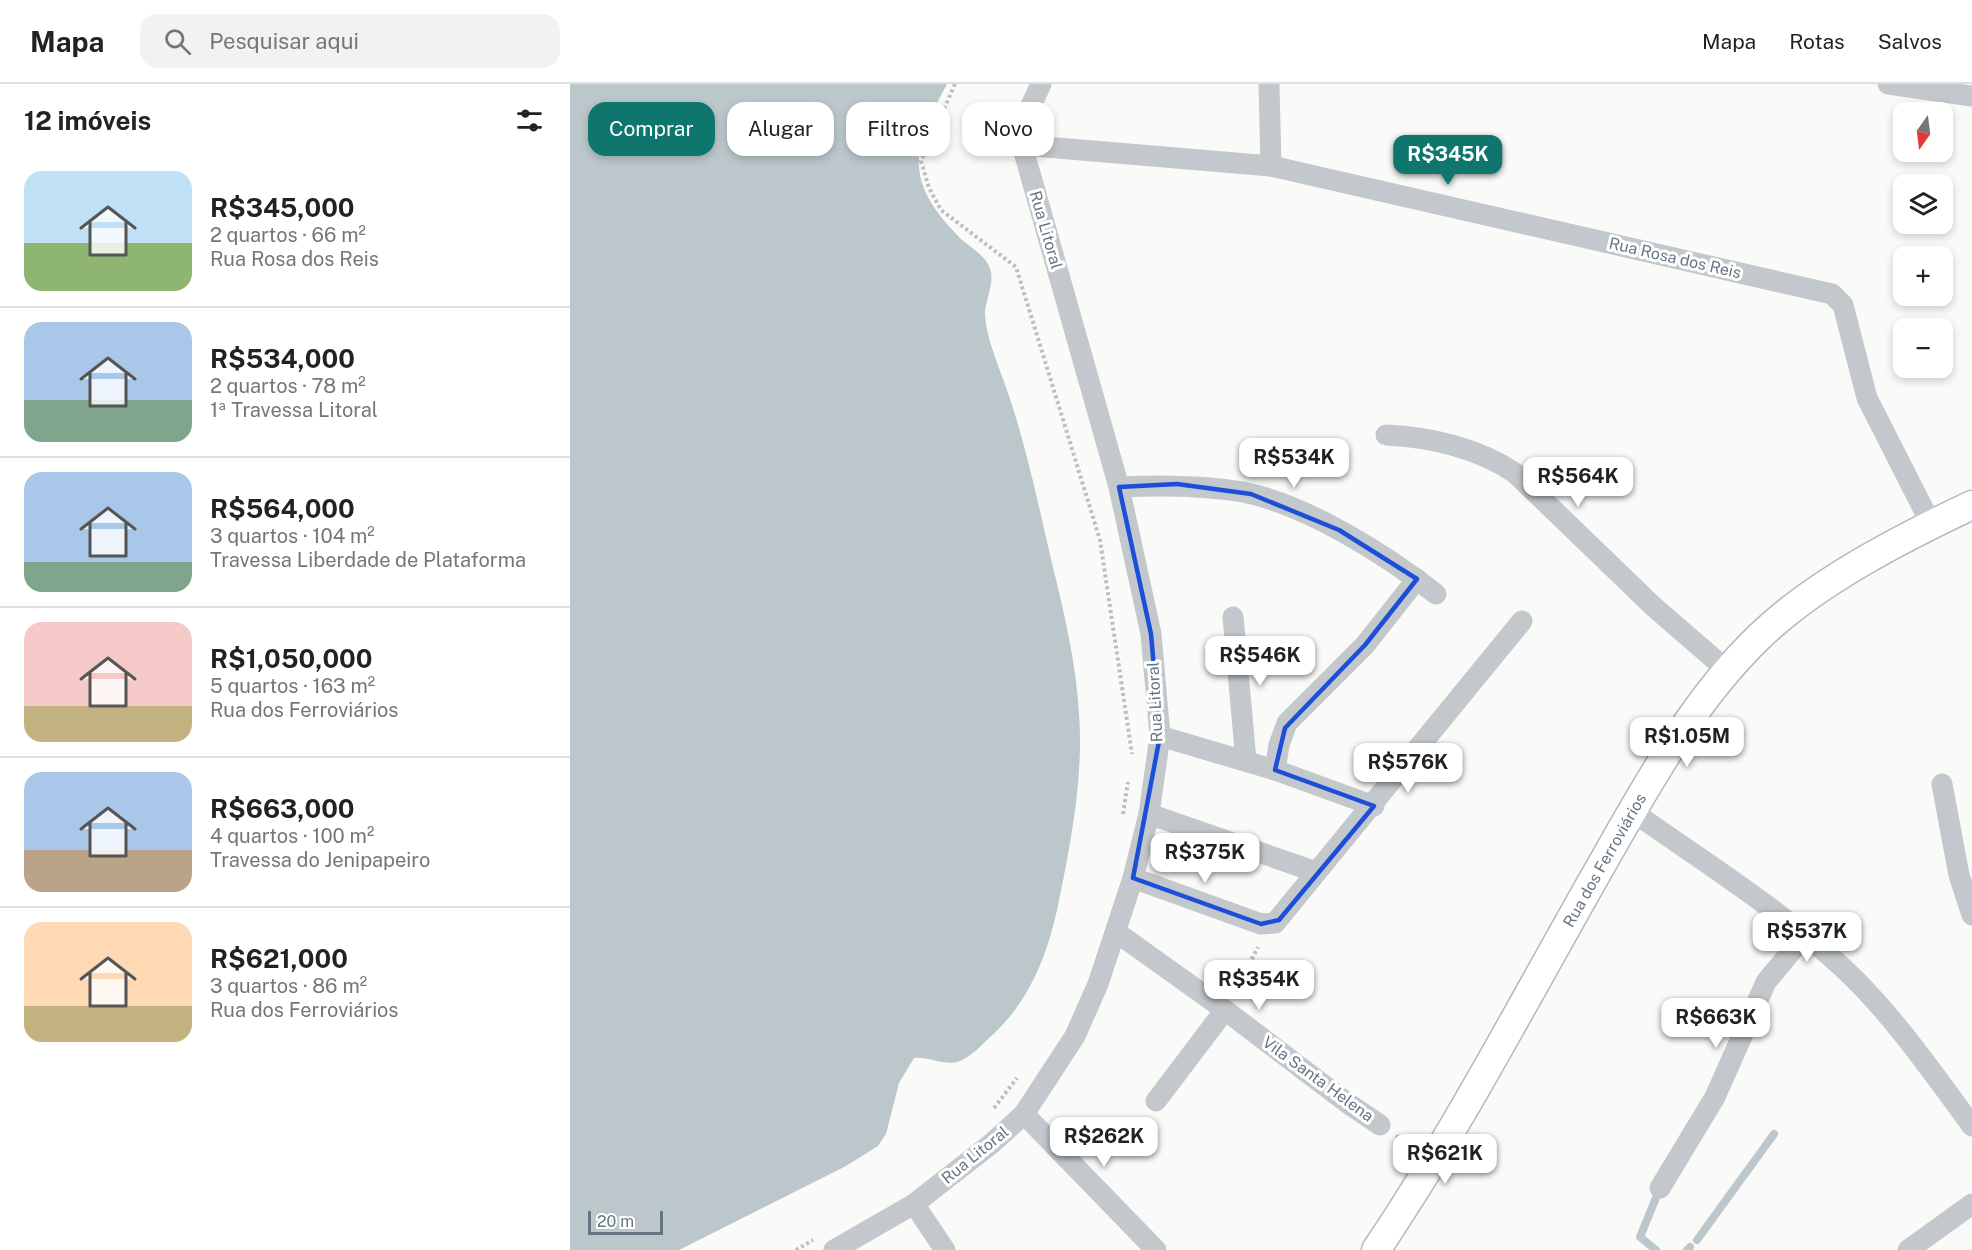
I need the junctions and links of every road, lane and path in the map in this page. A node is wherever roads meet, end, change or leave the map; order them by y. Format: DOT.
graph roads {
  1 [pos="956,84"];
  2 [pos="1041,84"];
  3 [pos="1269,84"];
  4 [pos="1888,84"];
  5 [pos="1972,96"];
  6 [pos="1033,102"];
  7 [pos="1054,148"];
  8 [pos="1025,156"];
  9 [pos="1270,166"];
  10 [pos="1386,435"];
  11 [pos="1119,487"];
  12 [pos="1972,504"];
  13 [pos="1931,524"];
  14 [pos="1417,579"];
  15 [pos="1436,594"];
  16 [pos="1233,617"];
  17 [pos="1522,621"];
  18 [pos="1728,671"];
  19 [pos="1160,736"];
  20 [pos="1246,761"];
  21 [pos="1131,763"];
  22 [pos="1275,770"];
  23 [pos="1129,774"];
  24 [pos="1942,783"];
  25 [pos="1374,806"];
  26 [pos="1632,811"];
  27 [pos="1149,814"];
  28 [pos="1122,820"];
  29 [pos="1316,872"];
  30 [pos="1132,878"];
  31 [pos="1972,915"];
  32 [pos="1269,926"];
  33 [pos="1116,932"];
  34 [pos="1805,935"];
  35 [pos="1225,1010"];
  36 [pos="1022,1072"];
  37 [pos="1156,1101"];
  38 [pos="988,1114"];
  39 [pos="1024,1114"];
  40 [pos="1380,1125"];
  41 [pos="1972,1126"];
  42 [pos="1432,1162"];
  43 [pos="1660,1188"];
  44 [pos="914,1204"];
  45 [pos="1972,1204"];
  46 [pos="826,1244"];
  47 [pos="796,1250"];
  48 [pos="945,1250"];
  49 [pos="1156,1250"];
  50 [pos="1376,1250"];
  51 [pos="1908,1250"];
  1 -- 21 [label="path"];
  2 -- 6 [label="street, Rua Litoral"];
  3 -- 9 [label="street"];
  4 -- 5 [label="street"];
  7 -- 9 [label="street, Rua Rosa dos Reis"];
  8 -- 11 [label="street, Rua Litoral"];
  9 -- 13 [label="street, Rua Rosa dos Reis"];
  10 -- 18 [label="street"];
  11 -- 14 [label="street"];
  11 -- 19 [label="street, Rua Litoral"];
  12 -- 13 [label="main road, Rua dos Ferroviários"];
  13 -- 18 [label="main road, Rua dos Ferroviários"];
  14 -- 15 [label="street"];
  14 -- 22 [label="street"];
  16 -- 20 [label="street"];
  17 -- 25 [label="street"];
  18 -- 26 [label="main road, Rua dos Ferroviários"];
  19 -- 20 [label="street"];
  19 -- 27 [label="street, Rua Litoral"];
  20 -- 22 [label="street"];
  22 -- 25 [label="street"];
  23 -- 28 [label="path"];
  24 -- 31 [label="street"];
  25 -- 29 [label="street"];
  26 -- 34 [label="street"];
  26 -- 42 [label="main road, Rua dos Ferroviários"];
  27 -- 29 [label="street"];
  27 -- 30 [label="street, Rua Litoral"];
  29 -- 32 [label="street"];
  30 -- 32 [label="street"];
  30 -- 33 [label="street, Rua Litoral"];
  32 -- 35 [label="path"];
  33 -- 35 [label="street, Vila Santa Helena"];
  33 -- 39 [label="street, Rua Litoral"];
  34 -- 41 [label="street"];
  34 -- 43 [label="street"];
  35 -- 37 [label="street"];
  35 -- 40 [label="street, Vila Santa Helena"];
  36 -- 38 [label="path"];
  39 -- 44 [label="street, Rua Litoral"];
  39 -- 49 [label="street"];
  40 -- 42 [label="path, Vila Santa Helena"];
  42 -- 50 [label="main road, Rua dos Ferroviários"];
  44 -- 46 [label="street, Rua Litoral"];
  44 -- 48 [label="street"];
  45 -- 51 [label="street"];
  46 -- 47 [label="path"];
}
